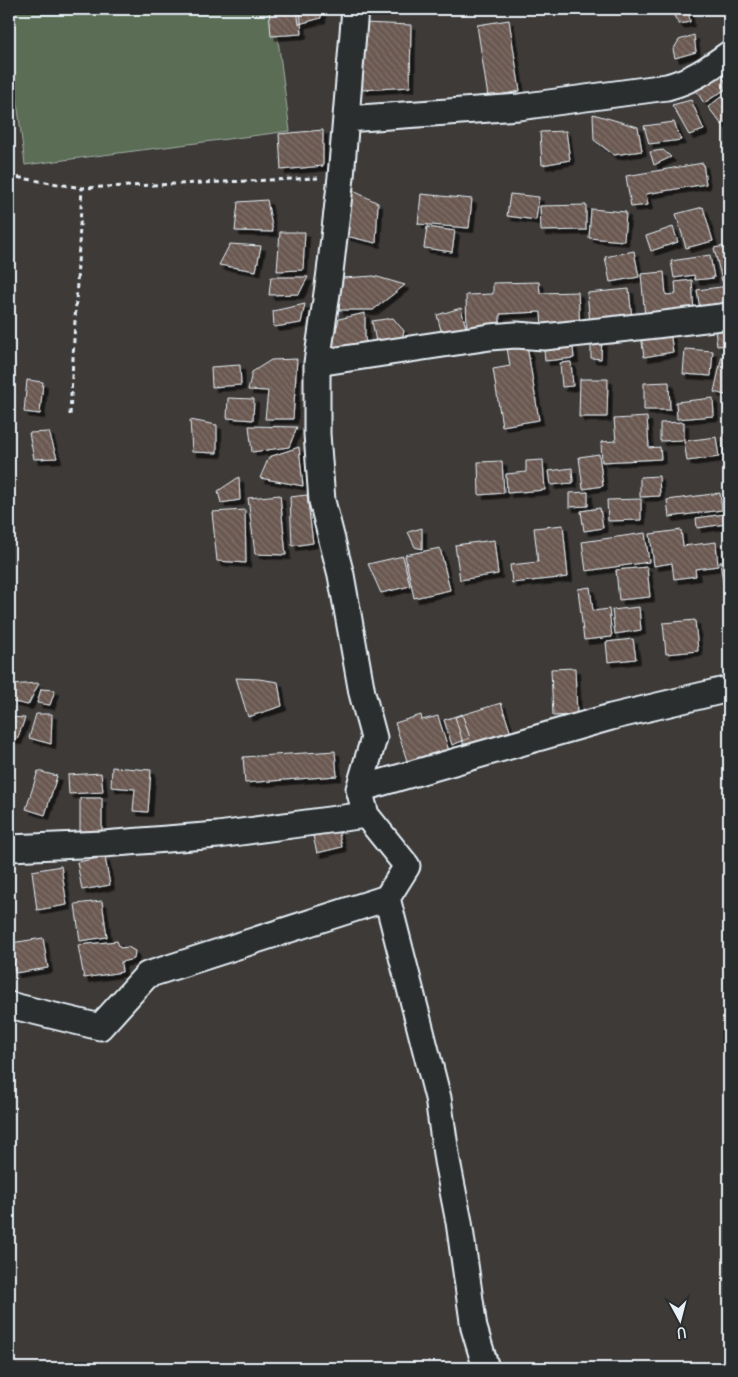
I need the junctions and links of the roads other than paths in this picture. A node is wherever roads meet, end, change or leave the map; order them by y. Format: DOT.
graph roads {
  1 [pos="355,9"];
  2 [pos="729,54"];
  3 [pos="346,119"];
  4 [pos="729,316"];
  5 [pos="317,363"];
  6 [pos="729,689"];
  7 [pos="359,790"];
  8 [pos="366,815"];
  9 [pos="9,848"];
  10 [pos="387,898"];
  11 [pos="9,1005"];
  12 [pos="486,1368"];
  1 -- 3 [label="street"];
  2 -- 3 [label="street"];
  3 -- 5 [label="street"];
  4 -- 5 [label="street"];
  5 -- 7 [label="street"];
  6 -- 7 [label="street"];
  7 -- 8 [label="street"];
  8 -- 9 [label="street"];
  8 -- 10 [label="street"];
  10 -- 11 [label="street"];
  10 -- 12 [label="street"];
}
